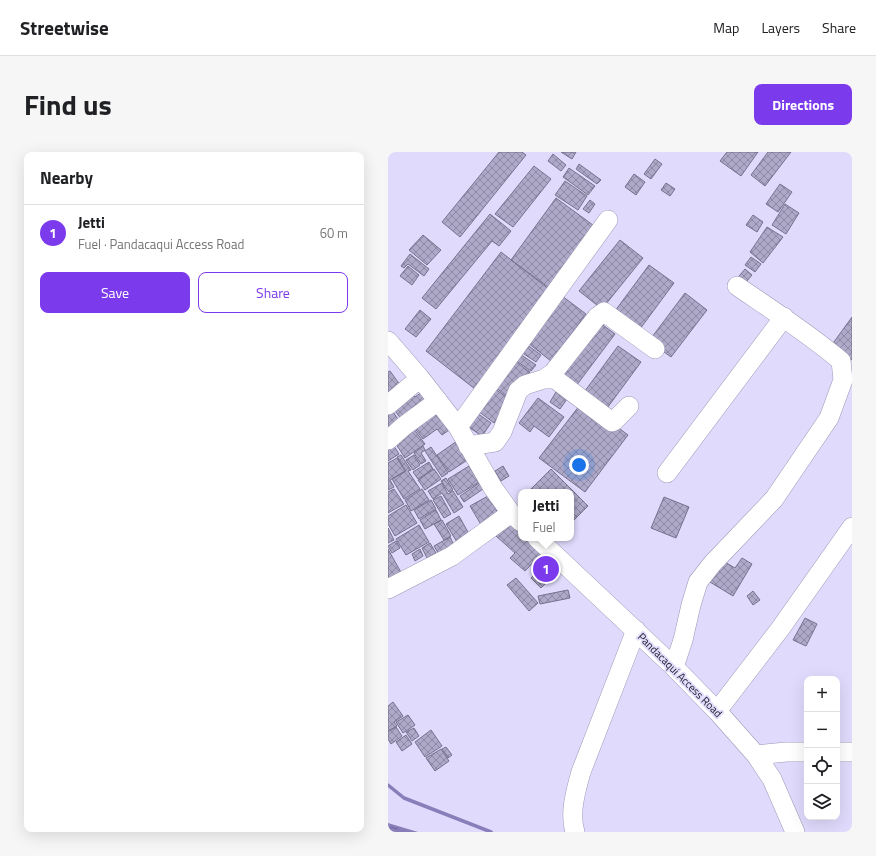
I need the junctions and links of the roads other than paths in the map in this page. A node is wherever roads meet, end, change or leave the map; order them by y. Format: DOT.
graph roads {
  1 [pos="608,220"];
  2 [pos="736,286"];
  3 [pos="784,317"];
  4 [pos="388,341"];
  5 [pos="655,349"];
  6 [pos="420,378"];
  7 [pos="544,379"];
  8 [pos="438,401"];
  9 [pos="388,405"];
  10 [pos="630,406"];
  11 [pos="458,427"];
  12 [pos="388,440"];
  13 [pos="468,446"];
  14 [pos="668,473"];
  15 [pos="516,518"];
  16 [pos="852,527"];
  17 [pos="541,541"];
  18 [pos="388,590"];
  19 [pos="636,630"];
  20 [pos="674,667"];
  21 [pos="717,711"];
  22 [pos="804,752"];
  23 [pos="840,752"];
  24 [pos="852,752"];
  25 [pos="756,755"];
  26 [pos="574,832"];
  27 [pos="795,832"];
  1 -- 11 [label="street"];
  2 -- 3 [label="street"];
  3 -- 14 [label="street"];
  3 -- 20 [label="street"];
  4 -- 6 [label="street"];
  5 -- 7 [label="street"];
  6 -- 8 [label="street"];
  6 -- 9 [label="street"];
  7 -- 10 [label="street"];
  7 -- 13 [label="street"];
  8 -- 11 [label="street"];
  8 -- 12 [label="street"];
  11 -- 13 [label="street"];
  13 -- 15 [label="street"];
  15 -- 18 [label="street"];
  16 -- 21 [label="street"];
  17 -- 19 [label="street, Pandacaqui Access Road"];
  19 -- 20 [label="street, Pandacaqui Access Road"];
  19 -- 26 [label="street"];
  20 -- 21 [label="street, Pandacaqui Access Road"];
  21 -- 25 [label="street, Pandacaqui Access Road"];
  22 -- 25 [label="street"];
  23 -- 24 [label="street"];
  25 -- 27 [label="street, Pandacaqui Access Road"];
}
